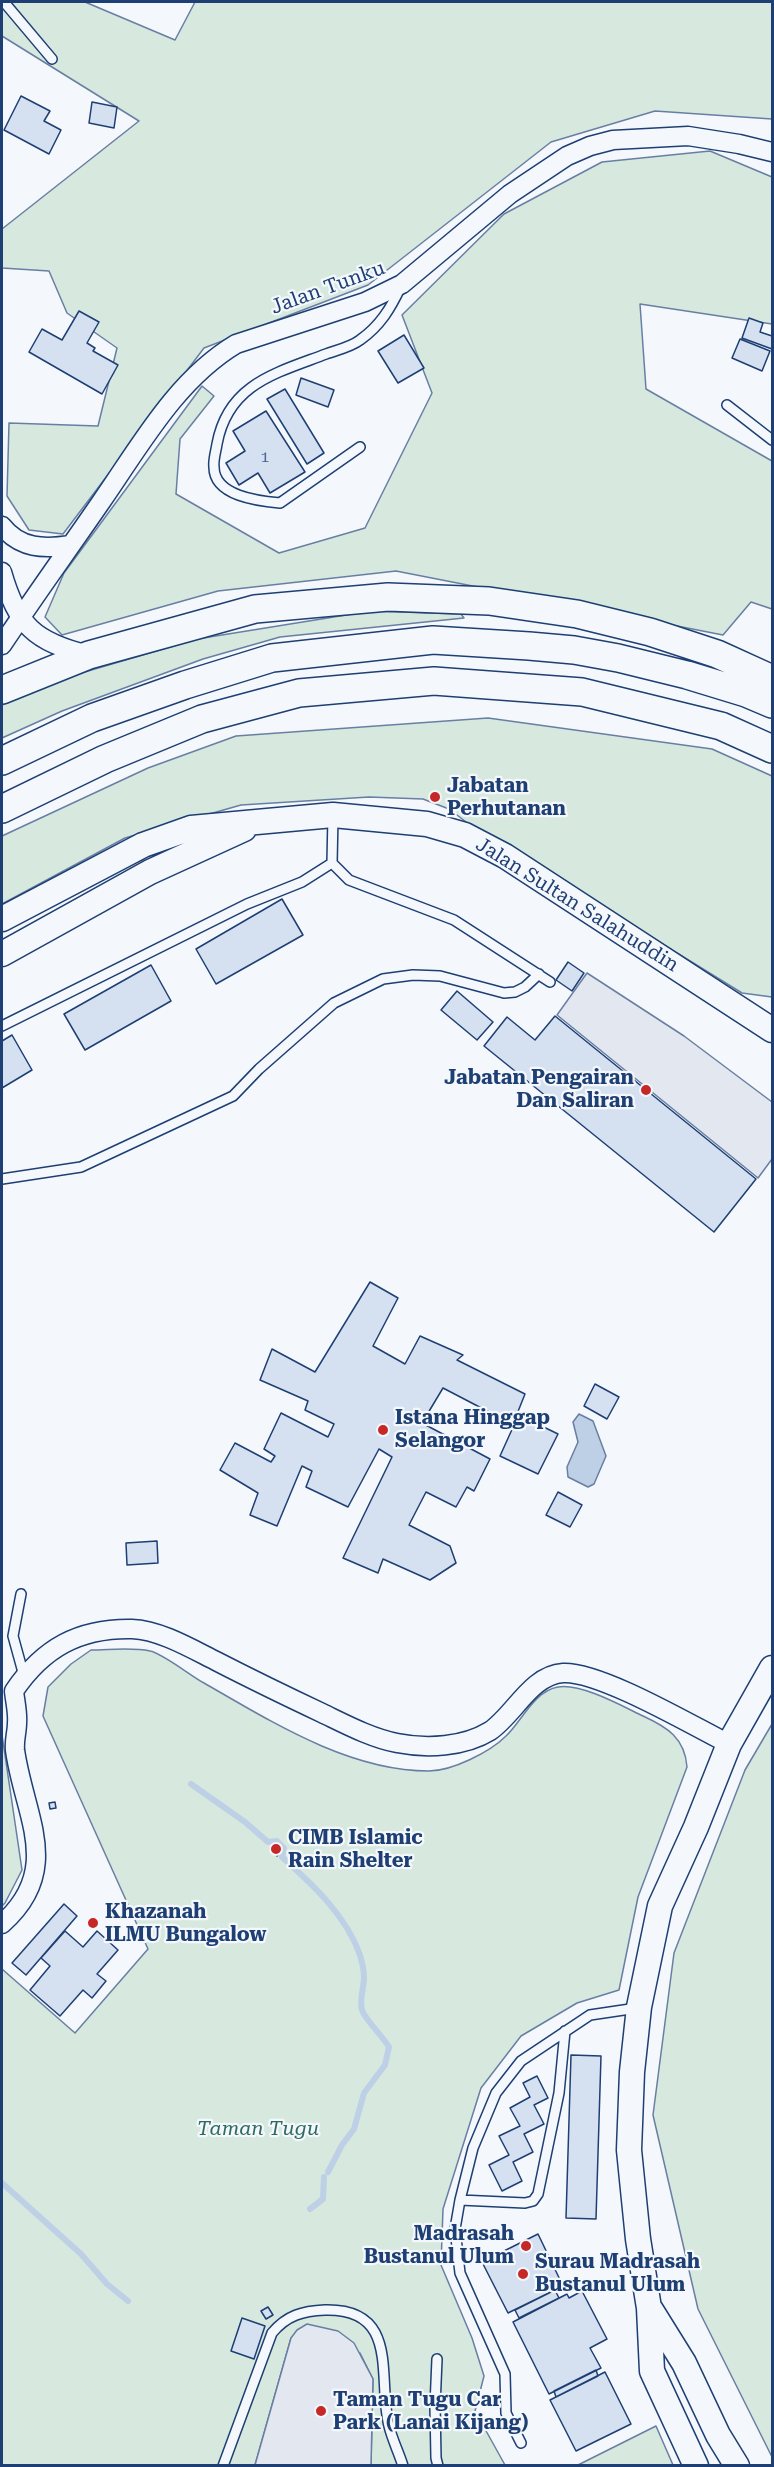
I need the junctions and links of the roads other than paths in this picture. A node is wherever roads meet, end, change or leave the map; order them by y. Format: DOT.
graph roads {
  1 [pos="4,2"];
  2 [pos="52,59"];
  3 [pos="772,152"];
  4 [pos="402,284"];
  5 [pos="727,405"];
  6 [pos="772,440"];
  7 [pos="360,447"];
  8 [pos="2,526"];
  9 [pos="71,545"];
  10 [pos="2,572"];
  11 [pos="20,618"];
  12 [pos="2,645"];
  13 [pos="89,655"];
  14 [pos="772,679"];
  15 [pos="2,690"];
  16 [pos="772,704"];
  17 [pos="772,749"];
  18 [pos="2,761"];
  19 [pos="2,809"];
  20 [pos="333,815"];
  21 [pos="260,822"];
  22 [pos="332,863"];
  23 [pos="2,918"];
  24 [pos="2,954"];
  25 [pos="538,974"];
  26 [pos="550,982"];
  27 [pos="766,1022"];
  28 [pos="2,1026"];
  29 [pos="2,1179"];
  30 [pos="21,1594"];
  31 [pos="772,1668"];
  32 [pos="24,1676"];
  33 [pos="729,1744"];
  34 [pos="2,1924"];
  35 [pos="639,2007"];
  36 [pos="565,2031"];
  37 [pos="460,2200"];
  38 [pos="649,2308"];
  39 [pos="437,2359"];
  40 [pos="521,2443"];
  41 [pos="223,2466"];
  42 [pos="403,2466"];
  43 [pos="438,2466"];
  44 [pos="696,2466"];
  45 [pos="737,2466"];
  1 -- 2 [label="lane"];
  3 -- 4 [label="street, Jalan Tunku"];
  4 -- 7 [label="lane"];
  4 -- 9 [label="street, Jalan Tunku"];
  5 -- 6 [label="lane"];
  8 -- 9 [label="street"];
  9 -- 11 [label="street, Jalan Tunku"];
  10 -- 11 [label="street"];
  11 -- 12 [label="street, Jalan Tunku"];
  11 -- 13 [label="street"];
  13 -- 14 [label="main road"];
  13 -- 15 [label="main road"];
  16 -- 18 [label="main road"];
  17 -- 19 [label="main road"];
  20 -- 21 [label="street, Jalan Sultan Salahuddin"];
  20 -- 22 [label="lane"];
  20 -- 27 [label="street, Jalan Sultan Salahuddin"];
  21 -- 23 [label="street, Jalan Sultan Salahuddin"];
  21 -- 24 [label="street, Jalan Sultan Salahuddin"];
  22 -- 25 [label="lane"];
  22 -- 28 [label="lane"];
  25 -- 26 [label="lane"];
  25 -- 29 [label="lane"];
  30 -- 32 [label="lane"];
  31 -- 33 [label="street"];
  32 -- 33 [label="street"];
  32 -- 34 [label="street"];
  33 -- 35 [label="street"];
  35 -- 36 [label="lane"];
  35 -- 38 [label="street"];
  36 -- 37 [label="lane"];
  36 -- 37 [label="lane"];
  37 -- 40 [label="lane"];
  38 -- 44 [label="street"];
  38 -- 45 [label="street"];
  39 -- 43 [label="lane"];
  41 -- 42 [label="lane"];
}
